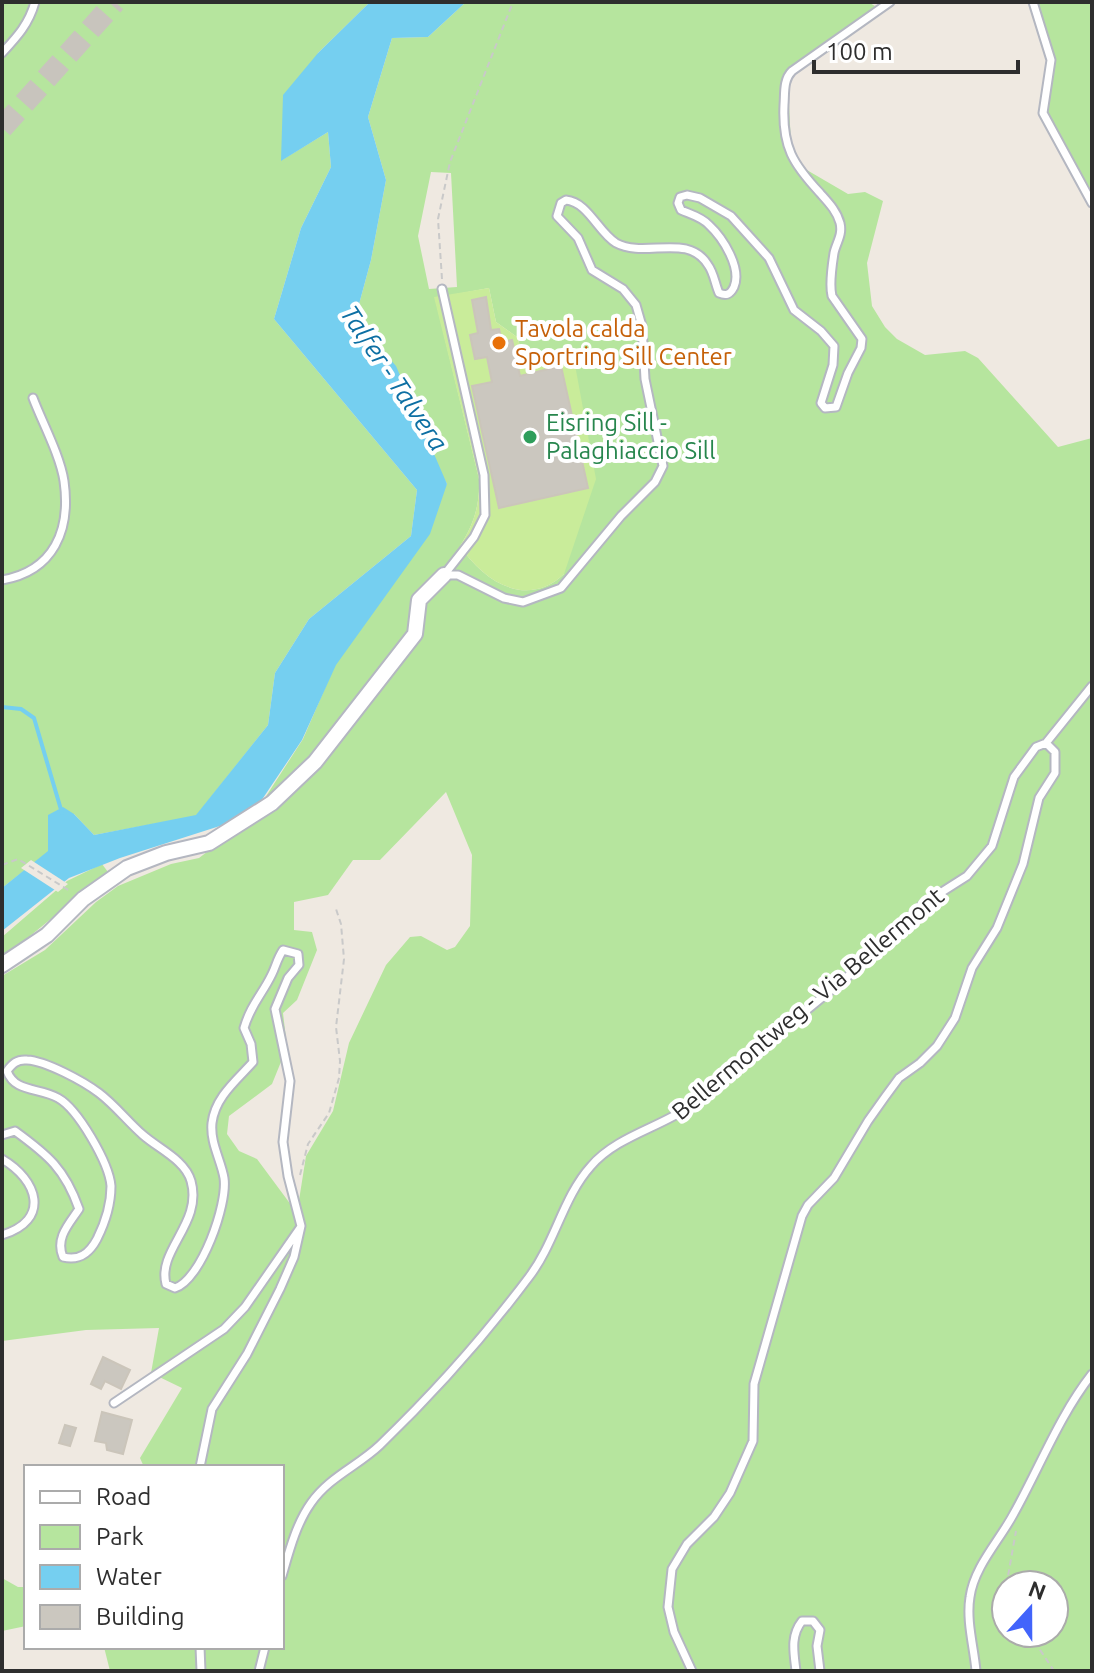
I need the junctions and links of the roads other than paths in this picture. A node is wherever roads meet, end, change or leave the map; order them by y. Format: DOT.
graph roads {
  1 [pos="35,2"];
  2 [pos="890,2"];
  3 [pos="1033,2"];
  4 [pos="2,53"];
  5 [pos="1092,203"];
  6 [pos="442,289"];
  7 [pos="33,398"];
  8 [pos="444,575"];
  9 [pos="2,580"];
  10 [pos="1092,686"];
  11 [pos="1046,743"];
  12 [pos="2,965"];
  13 [pos="2,1135"];
  14 [pos="2,1159"];
  15 [pos="301,1226"];
  16 [pos="2,1235"];
  17 [pos="1092,1374"];
  18 [pos="114,1403"];
  19 [pos="200,1465"];
  20 [pos="284,1569"];
  21 [pos="200,1649"];
  22 [pos="264,1649"];
  23 [pos="201,1671"];
  24 [pos="259,1671"];
  25 [pos="692,1671"];
  26 [pos="796,1671"];
  27 [pos="820,1671"];
  28 [pos="976,1671"];
  1 -- 4 [label="lane"];
  2 -- 8 [label="lane"];
  3 -- 5 [label="lane"];
  6 -- 8 [label="lane"];
  7 -- 9 [label="lane"];
  8 -- 12 [label="street"];
  10 -- 11 [label="lane, Bellermontweg - Via Bellermont"];
  11 -- 20 [label="lane, Bellermontweg - Via Bellermont"];
  11 -- 25 [label="lane"];
  13 -- 15 [label="lane"];
  14 -- 16 [label="lane"];
  15 -- 18 [label="lane"];
  15 -- 19 [label="lane"];
  17 -- 28 [label="lane"];
  21 -- 23 [label="lane"];
  22 -- 24 [label="lane"];
  26 -- 27 [label="lane"];
}
